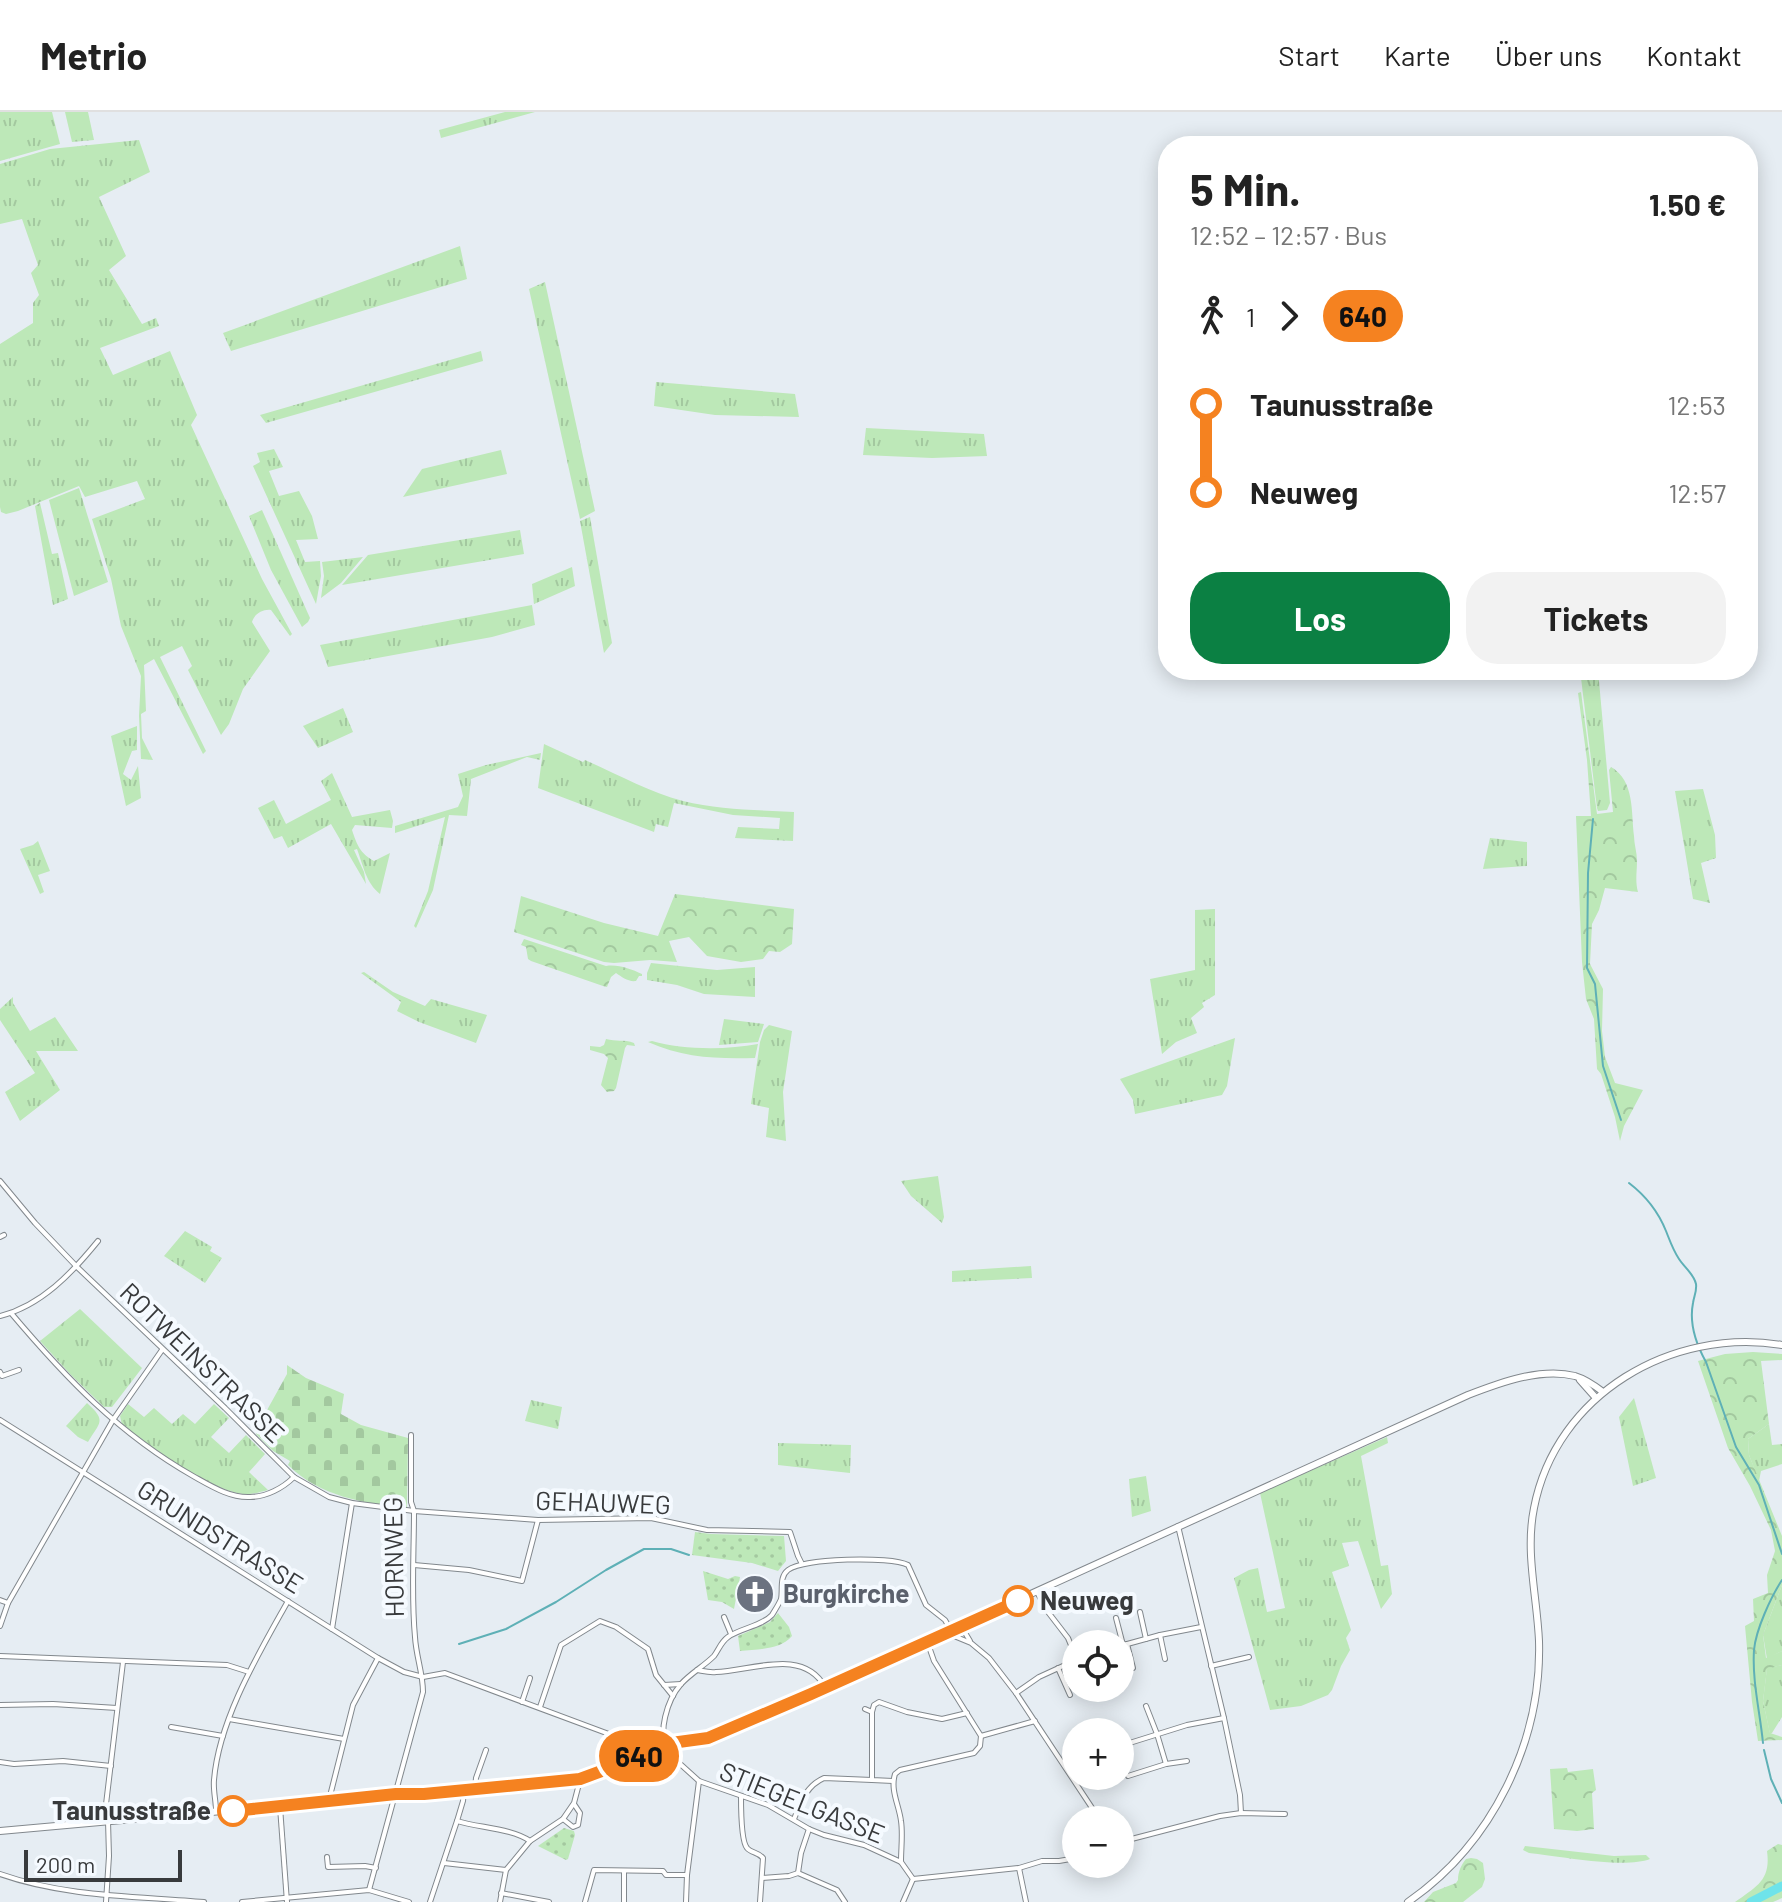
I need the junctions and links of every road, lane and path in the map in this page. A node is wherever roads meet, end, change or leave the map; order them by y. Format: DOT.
graph roads {
  1 [pos="0,1181"];
  2 [pos="98,1241"];
  3 [pos="77,1267"];
  4 [pos="11,1313"];
  5 [pos="0,1315"];
  6 [pos="1782,1345"];
  7 [pos="163,1349"];
  8 [pos="19,1370"];
  9 [pos="1,1375"];
  10 [pos="1569,1375"];
  11 [pos="1603,1392"];
  12 [pos="1596,1398"];
  13 [pos="0,1420"];
  14 [pos="113,1420"];
  15 [pos="411,1435"];
  16 [pos="84,1472"];
  17 [pos="294,1477"];
  18 [pos="352,1503"];
  19 [pos="414,1511"];
  20 [pos="538,1520"];
  21 [pos="1178,1526"];
  22 [pos="802,1564"];
  23 [pos="414,1565"];
  24 [pos="1037,1592"];
  25 [pos="0,1600"];
  26 [pos="288,1601"];
  27 [pos="8,1603"];
  28 [pos="1140,1612"];
  29 [pos="724,1617"];
  30 [pos="1116,1618"];
  31 [pos="0,1626"];
  32 [pos="961,1626"];
  33 [pos="1201,1627"];
  34 [pos="332,1629"];
  35 [pos="951,1630"];
  36 [pos="1062,1630"];
  37 [pos="1119,1630"];
  38 [pos="731,1634"];
  39 [pos="1160,1635"];
  40 [pos="1146,1639"];
  41 [pos="927,1641"];
  42 [pos="1134,1642"];
  43 [pos="971,1643"];
  44 [pos="0,1656"];
  45 [pos="1249,1657"];
  46 [pos="378,1658"];
  47 [pos="1165,1659"];
  48 [pos="123,1662"];
  49 [pos="1062,1666"];
  50 [pos="1211,1666"];
  51 [pos="1058,1668"];
  52 [pos="697,1670"];
  53 [pos="249,1672"];
  54 [pos="423,1677"];
  55 [pos="1062,1677"];
  56 [pos="530,1678"];
  57 [pos="681,1684"];
  58 [pos="664,1685"];
  59 [pos="826,1688"];
  60 [pos="1016,1693"];
  61 [pos="673,1696"];
  62 [pos="522,1702"];
  63 [pos="0,1705"];
  64 [pos="1146,1706"];
  65 [pos="117,1708"];
  66 [pos="540,1708"];
  67 [pos="865,1709"];
  68 [pos="872,1712"];
  69 [pos="967,1713"];
  70 [pos="1224,1718"];
  71 [pos="229,1719"];
  72 [pos="1035,1721"];
  73 [pos="171,1727"];
  74 [pos="1157,1734"];
  75 [pos="223,1736"];
  76 [pos="981,1736"];
  77 [pos="344,1739"];
  78 [pos="1134,1741"];
  79 [pos="664,1744"];
  80 [pos="486,1750"];
  81 [pos="640,1756"];
  82 [pos="1187,1761"];
  83 [pos="0,1762"];
  84 [pos="1062,1762"];
  85 [pos="1166,1764"];
  86 [pos="111,1766"];
  87 [pos="1134,1774"];
  88 [pos="580,1779"];
  89 [pos="872,1780"];
  90 [pos="699,1781"];
  91 [pos="893,1781"];
  92 [pos="475,1789"];
  93 [pos="464,1790"];
  94 [pos="396,1794"];
  95 [pos="741,1796"];
  96 [pos="331,1801"];
  97 [pos="574,1803"];
  98 [pos="280,1807"];
  99 [pos="217,1813"];
  100 [pos="1241,1813"];
  101 [pos="1285,1814"];
  102 [pos="563,1819"];
  103 [pos="794,1819"];
  104 [pos="106,1821"];
  105 [pos="457,1821"];
  106 [pos="809,1829"];
  107 [pos="0,1831"];
  108 [pos="1134,1838"];
  109 [pos="530,1841"];
  110 [pos="327,1857"];
  111 [pos="1062,1860"];
  112 [pos="901,1862"];
  113 [pos="444,1863"];
  114 [pos="376,1868"];
  115 [pos="1019,1868"];
  116 [pos="506,1870"];
  117 [pos="624,1871"];
  118 [pos="798,1873"];
  119 [pos="0,1874"];
  120 [pos="687,1875"];
  121 [pos="762,1878"];
  122 [pos="913,1879"];
  123 [pos="369,1890"];
  124 [pos="501,1893"];
  125 [pos="107,1894"];
  126 [pos="287,1900"];
  127 [pos="106,1902"];
  128 [pos="204,1902"];
  129 [pos="242,1902"];
  130 [pos="409,1902"];
  131 [pos="430,1902"];
  132 [pos="500,1902"];
  133 [pos="549,1902"];
  134 [pos="585,1902"];
  135 [pos="624,1902"];
  136 [pos="686,1902"];
  137 [pos="760,1902"];
  138 [pos="845,1902"];
  139 [pos="903,1902"];
  140 [pos="1026,1902"];
  141 [pos="1408,1902"];
  1 -- 3 [label="street, ROTWEINSTRASSE"];
  2 -- 3 [label="street"];
  3 -- 4 [label="street"];
  3 -- 7 [label="street, ROTWEINSTRASSE"];
  4 -- 5 [label="street"];
  4 -- 14 [label="street"];
  6 -- 11 [label="street"];
  7 -- 14 [label="street"];
  7 -- 17 [label="street, ROTWEINSTRASSE"];
  8 -- 9 [label="street"];
  10 -- 11 [label="street"];
  10 -- 12 [label="street"];
  10 -- 21 [label="street"];
  11 -- 12 [label="street"];
  12 -- 141 [label="street"];
  13 -- 16 [label="street, GRUNDSTRASSE"];
  14 -- 16 [label="street"];
  14 -- 17 [label="street"];
  15 -- 19 [label="street, HORNWEG"];
  16 -- 26 [label="street, GRUNDSTRASSE"];
  16 -- 27 [label="street"];
  17 -- 18 [label="street, ROTWEINSTRASSE"];
  18 -- 19 [label="street, ROTWEINSTRASSE"];
  18 -- 34 [label="street"];
  19 -- 20 [label="street, GEHAUWEG"];
  19 -- 23 [label="street, HORNWEG"];
  20 -- 22 [label="street, GEHAUWEG"];
  20 -- 23 [label="street"];
  21 -- 24 [label="street"];
  21 -- 33 [label="street"];
  22 -- 35 [label="street"];
  22 -- 38 [label="street"];
  23 -- 54 [label="street, HORNWEG"];
  24 -- 32 [label="street"];
  24 -- 36 [label="street"];
  25 -- 27 [label="street"];
  26 -- 34 [label="street, GRUNDSTRASSE"];
  26 -- 53 [label="street"];
  27 -- 31 [label="street"];
  28 -- 40 [label="street"];
  29 -- 38 [label="street"];
  30 -- 37 [label="street"];
  32 -- 35 [label="street"];
  32 -- 43 [label="street"];
  33 -- 39 [label="street"];
  33 -- 50 [label="street"];
  34 -- 46 [label="street, GRUNDSTRASSE"];
  35 -- 41 [label="street"];
  35 -- 43 [label="street"];
  38 -- 52 [label="street"];
  39 -- 40 [label="street"];
  39 -- 47 [label="street"];
  40 -- 42 [label="street"];
  41 -- 59 [label="street"];
  41 -- 69 [label="street"];
  43 -- 60 [label="street"];
  44 -- 48 [label="street"];
  45 -- 50 [label="street"];
  46 -- 54 [label="street, GRUNDSTRASSE"];
  46 -- 77 [label="street"];
  48 -- 53 [label="street"];
  48 -- 65 [label="street"];
  49 -- 51 [label="street"];
  50 -- 70 [label="street"];
  51 -- 55 [label="street"];
  51 -- 60 [label="street"];
  52 -- 57 [label="street"];
  52 -- 59 [label="street"];
  53 -- 71 [label="street"];
  54 -- 62 [label="street, GRUNDSTRASSE"];
  54 -- 94 [label="street"];
  56 -- 62 [label="street"];
  57 -- 58 [label="street"];
  57 -- 61 [label="street"];
  58 -- 61 [label="street"];
  58 -- 66 [label="street"];
  59 -- 79 [label="street"];
  60 -- 72 [label="street"];
  61 -- 79 [label="street"];
  62 -- 66 [label="street, GRUNDSTRASSE"];
  63 -- 65 [label="street"];
  64 -- 74 [label="street"];
  65 -- 86 [label="street"];
  66 -- 81 [label="street, GRUNDSTRASSE"];
  67 -- 68 [label="street"];
  68 -- 69 [label="street"];
  68 -- 89 [label="street"];
  69 -- 76 [label="street"];
  70 -- 74 [label="street"];
  70 -- 100 [label="street"];
  71 -- 75 [label="street"];
  71 -- 77 [label="street"];
  72 -- 76 [label="street"];
  72 -- 84 [label="street"];
  73 -- 75 [label="street"];
  74 -- 78 [label="street"];
  74 -- 85 [label="street"];
  75 -- 99 [label="street"];
  76 -- 91 [label="street"];
  77 -- 96 [label="street"];
  79 -- 81 [label="street"];
  79 -- 90 [label="street, STIEGELGASSE"];
  80 -- 92 [label="street"];
  81 -- 88 [label="street"];
  82 -- 85 [label="street"];
  83 -- 86 [label="street"];
  85 -- 87 [label="street"];
  86 -- 104 [label="street"];
  88 -- 92 [label="street"];
  88 -- 97 [label="street"];
  89 -- 91 [label="street"];
  89 -- 103 [label="street"];
  90 -- 95 [label="street, STIEGELGASSE"];
  90 -- 120 [label="street"];
  91 -- 112 [label="street"];
  92 -- 93 [label="street"];
  93 -- 94 [label="street"];
  93 -- 105 [label="street"];
  94 -- 96 [label="street"];
  94 -- 114 [label="street"];
  95 -- 103 [label="street, STIEGELGASSE"];
  95 -- 121 [label="street"];
  96 -- 98 [label="street"];
  97 -- 102 [label="street"];
  97 -- 102 [label="street"];
  98 -- 99 [label="street"];
  98 -- 126 [label="street"];
  99 -- 104 [label="street"];
  100 -- 101 [label="street"];
  100 -- 108 [label="street"];
  102 -- 109 [label="street"];
  103 -- 106 [label="street, STIEGELGASSE"];
  104 -- 107 [label="street"];
  104 -- 125 [label="street"];
  105 -- 109 [label="street"];
  105 -- 113 [label="street"];
  106 -- 112 [label="street, STIEGELGASSE"];
  106 -- 118 [label="street"];
  109 -- 116 [label="street"];
  110 -- 114 [label="street"];
  111 -- 115 [label="street"];
  112 -- 122 [label="street, STIEGELGASSE"];
  113 -- 116 [label="street"];
  113 -- 131 [label="street"];
  114 -- 123 [label="street"];
  115 -- 122 [label="street"];
  115 -- 140 [label="street"];
  116 -- 124 [label="street"];
  117 -- 120 [label="street"];
  117 -- 134 [label="street"];
  117 -- 135 [label="street"];
  118 -- 121 [label="street"];
  118 -- 138 [label="street"];
  119 -- 125 [label="street"];
  120 -- 136 [label="street"];
  121 -- 137 [label="street"];
  122 -- 139 [label="street"];
  123 -- 126 [label="street"];
  123 -- 130 [label="street"];
  124 -- 132 [label="street"];
  124 -- 133 [label="street"];
  125 -- 127 [label="street"];
  125 -- 128 [label="street"];
  126 -- 129 [label="street"];
}
